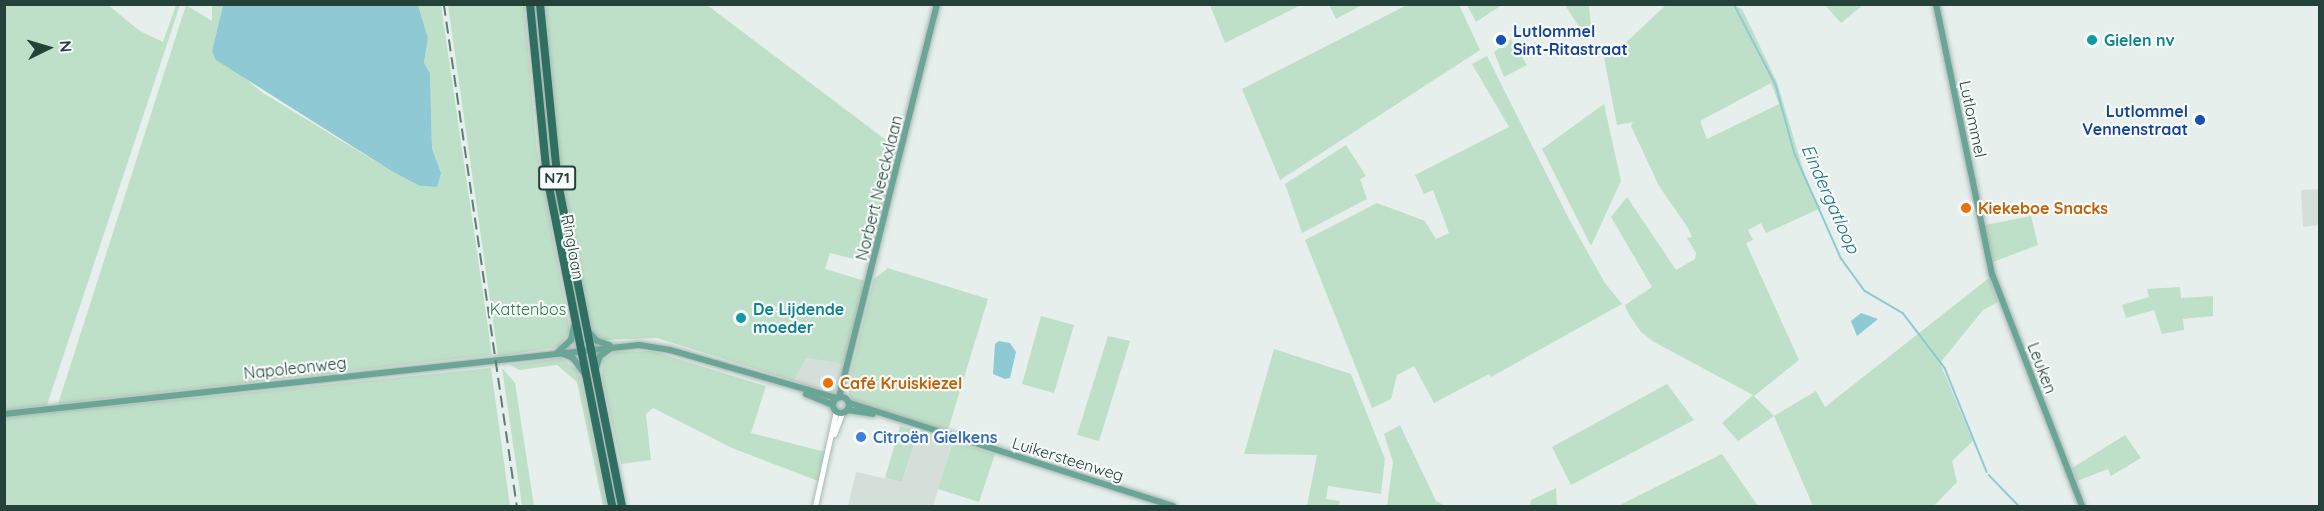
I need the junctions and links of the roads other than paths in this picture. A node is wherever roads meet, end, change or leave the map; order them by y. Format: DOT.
graph roads {
  1 [pos="530,4"];
  2 [pos="540,4"];
  3 [pos="938,4"];
  4 [pos="1936,4"];
  5 [pos="1984,238"];
  6 [pos="584,324"];
  7 [pos="574,326"];
  8 [pos="615,346"];
  9 [pos="589,348"];
  10 [pos="579,350"];
  11 [pos="557,352"];
  12 [pos="584,374"];
  13 [pos="595,377"];
  14 [pos="841,404"];
  15 [pos="4,414"];
  16 [pos="612,507"];
  17 [pos="622,507"];
  18 [pos="815,507"];
  19 [pos="1173,507"];
  20 [pos="2082,507"];
  1 -- 7 [label="highway, Ringlaan / N71"];
  2 -- 6 [label="highway, Ringlaan / N71"];
  3 -- 14 [label="main road, Norbert Neeckxlaan"];
  4 -- 5 [label="main road, Lutlommel"];
  5 -- 20 [label="main road, Leuken"];
  6 -- 8 [label="main road"];
  6 -- 9 [label="highway, Ringlaan / N71"];
  7 -- 10 [label="highway, Ringlaan / N71"];
  7 -- 11 [label="main road"];
  8 -- 9 [label="main road, Luikersteenweg"];
  8 -- 13 [label="main road"];
  8 -- 14 [label="main road, Luikersteenweg"];
  9 -- 10 [label="main road, Napoleonweg"];
  9 -- 13 [label="highway, N71"];
  10 -- 11 [label="main road, Napoleonweg"];
  10 -- 12 [label="highway, N71"];
  11 -- 12 [label="main road"];
  11 -- 15 [label="main road, Napoleonweg"];
  12 -- 16 [label="highway, N71"];
  13 -- 17 [label="highway, N71"];
  14 -- 18 [label="street, Norbert Neeckxlaan"];
  14 -- 19 [label="main road, Luikersteenweg"];
}
